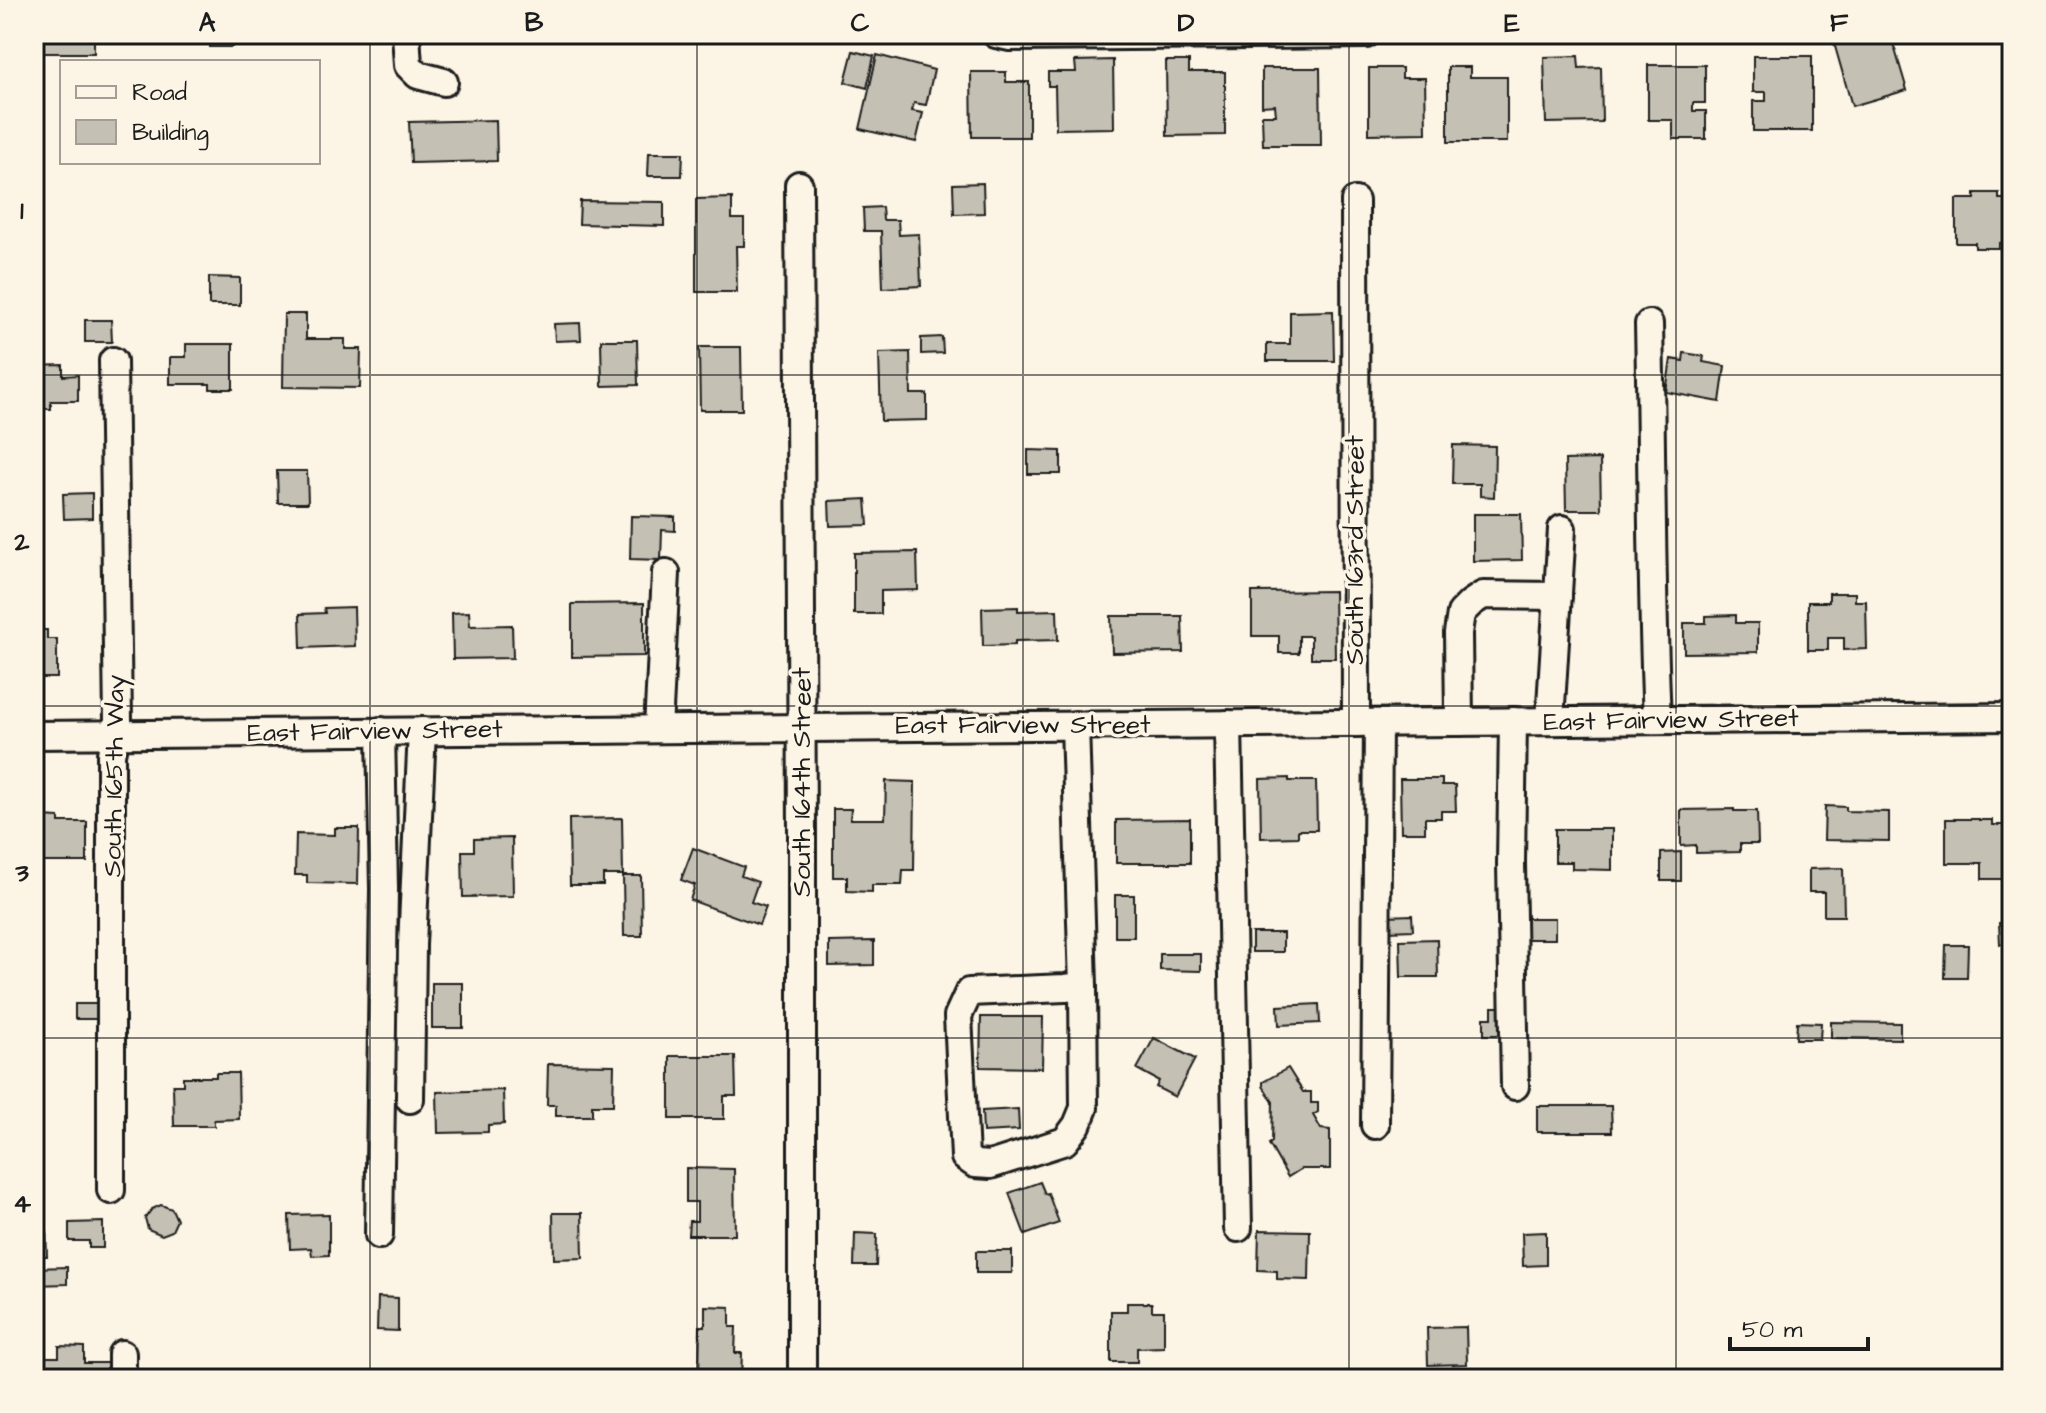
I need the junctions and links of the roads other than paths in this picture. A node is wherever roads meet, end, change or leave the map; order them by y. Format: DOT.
graph roads {
  1 [pos="406,34"];
  2 [pos="996,34"];
  3 [pos="1366,34"];
  4 [pos="444,82"];
  5 [pos="799,185"];
  6 [pos="1355,201"];
  7 [pos="1649,324"];
  8 [pos="113,361"];
  9 [pos="1562,529"];
  10 [pos="666,573"];
  11 [pos="1558,596"];
  12 [pos="2012,717"];
  13 [pos="1657,720"];
  14 [pos="1513,721"];
  15 [pos="1550,721"];
  16 [pos="1459,722"];
  17 [pos="1367,723"];
  18 [pos="1228,724"];
  19 [pos="1075,725"];
  20 [pos="801,727"];
  21 [pos="658,729"];
  22 [pos="381,731"];
  23 [pos="422,731"];
  24 [pos="115,734"];
  25 [pos="34,735"];
  26 [pos="1083,986"];
  27 [pos="1515,1086"];
  28 [pos="410,1099"];
  29 [pos="1375,1125"];
  30 [pos="111,1190"];
  31 [pos="1238,1228"];
  32 [pos="379,1235"];
  33 [pos="802,1379"];
  1 -- 4 [label="street"];
  2 -- 3 [label="street"];
  5 -- 20 [label="street, South 164th Street"];
  6 -- 17 [label="street, South 163rd Street"];
  7 -- 13 [label="street"];
  8 -- 24 [label="street, South 165th Way"];
  9 -- 11 [label="street"];
  10 -- 21 [label="street"];
  11 -- 15 [label="street"];
  11 -- 16 [label="street"];
  12 -- 13 [label="street, East Fairview Street"];
  13 -- 15 [label="street, East Fairview Street"];
  14 -- 15 [label="street, East Fairview Street"];
  14 -- 16 [label="street, East Fairview Street"];
  14 -- 27 [label="street"];
  16 -- 17 [label="street, East Fairview Street"];
  17 -- 18 [label="street, East Fairview Street"];
  17 -- 29 [label="street, South 163rd Street"];
  18 -- 19 [label="street, East Fairview Street"];
  18 -- 31 [label="street"];
  19 -- 20 [label="street, East Fairview Street"];
  19 -- 26 [label="street"];
  20 -- 21 [label="street, East Fairview Street"];
  20 -- 33 [label="street, South 164th Street"];
  21 -- 23 [label="street, East Fairview Street"];
  22 -- 23 [label="street, East Fairview Street"];
  22 -- 24 [label="street, East Fairview Street"];
  22 -- 32 [label="street"];
  23 -- 28 [label="street"];
  24 -- 25 [label="street, East Fairview Street"];
  24 -- 30 [label="street, South 165th Way"];
  26 -- 26 [label="street"];
}
